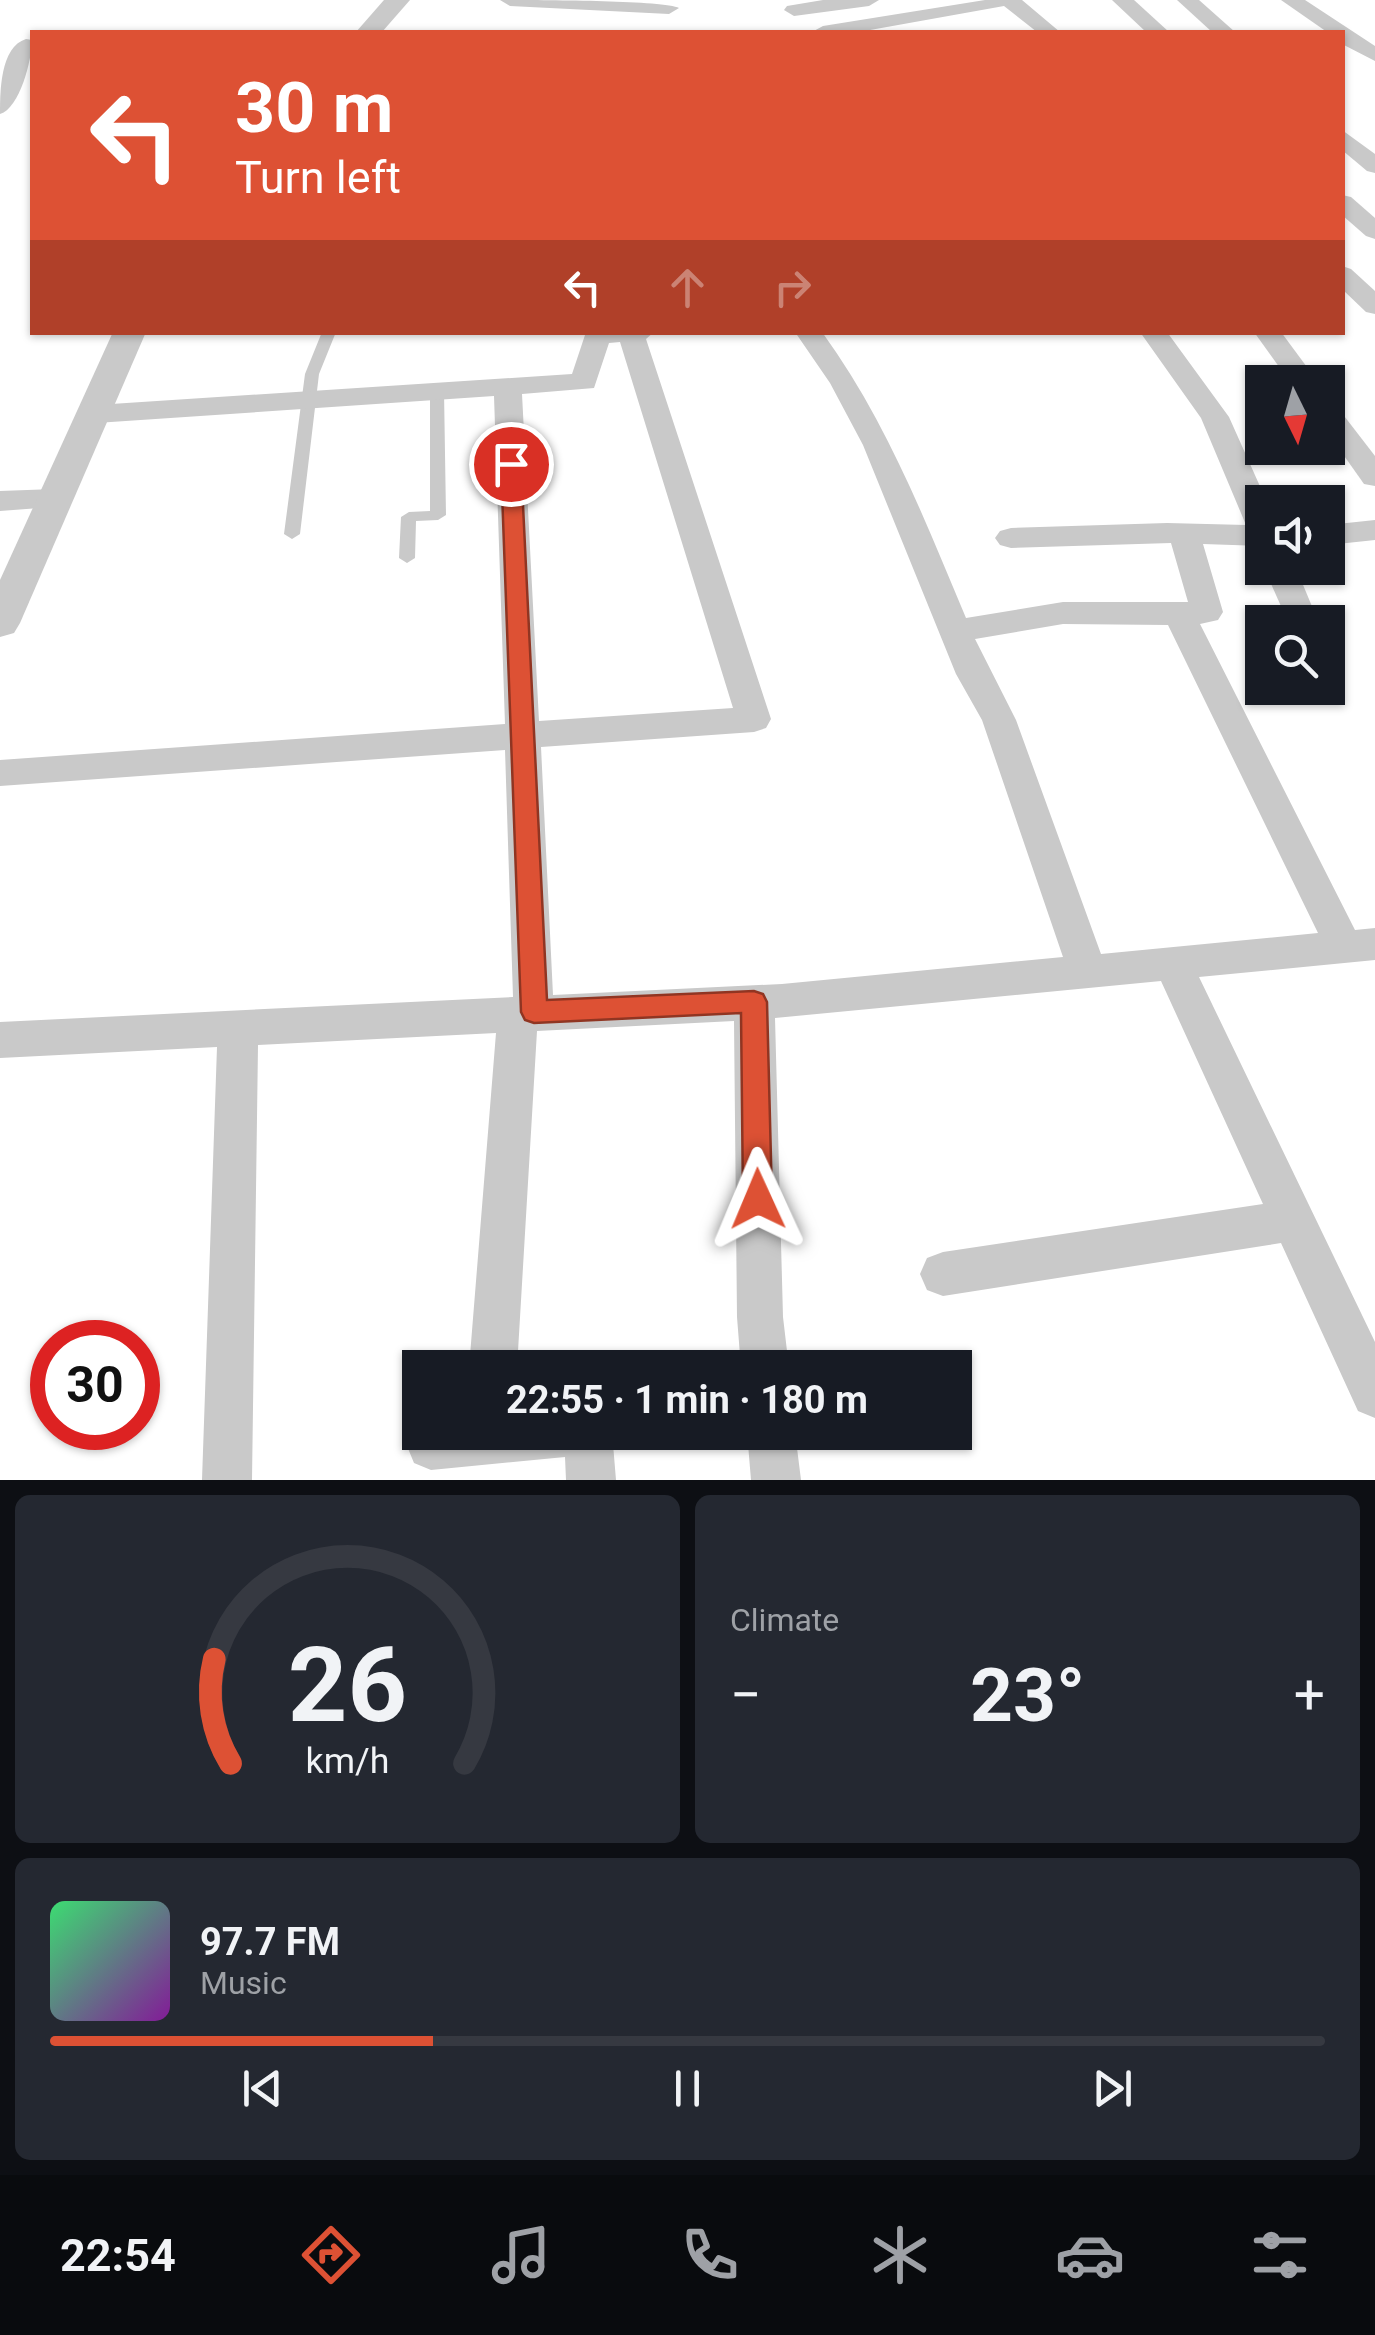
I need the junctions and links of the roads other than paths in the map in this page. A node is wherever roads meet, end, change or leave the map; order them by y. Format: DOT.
graph roads {
  1 [pos="398,0"];
  2 [pos="510,0"];
  3 [pos="869,0"];
  4 [pos="1122,0"];
  5 [pos="1186,0"];
  6 [pos="1292,0"];
  7 [pos="997,1"];
  8 [pos="669,8"];
  9 [pos="794,10"];
  10 [pos="901,26"];
  11 [pos="370,30"];
  12 [pos="849,30"];
  13 [pos="1045,30"];
  14 [pos="1156,30"];
  15 [pos="1222,30"];
  16 [pos="1337,30"];
  17 [pos="1345,35"];
  18 [pos="26,45"];
  19 [pos="1375,55"];
  20 [pos="0,108"];
  21 [pos="1345,140"];
  22 [pos="1375,166"];
  23 [pos="1345,205"];
  24 [pos="1375,232"];
  25 [pos="1345,277"];
  26 [pos="1375,306"];
  27 [pos="129,335"];
  28 [pos="328,335"];
  29 [pos="598,335"];
  30 [pos="631,335"];
  31 [pos="810,335"];
  32 [pos="1155,335"];
  33 [pos="1269,335"];
  34 [pos="1291,365"];
  35 [pos="508,387"];
  36 [pos="438,392"];
  37 [pos="309,400"];
  38 [pos="96,414"];
  39 [pos="1345,437"];
  40 [pos="1375,477"];
  41 [pos="1245,488"];
  42 [pos="55,499"];
  43 [pos="0,502"];
  44 [pos="1375,530"];
  45 [pos="1345,533"];
  46 [pos="292,534"];
  47 [pos="1184,534"];
  48 [pos="1245,536"];
  49 [pos="1011,538"];
  50 [pos="407,558"];
  51 [pos="1179,614"];
  52 [pos="0,623"];
  53 [pos="956,631"];
  54 [pos="522,734"];
  55 [pos="0,773"];
  56 [pos="1360,946"];
  57 [pos="1173,964"];
  58 [pos="1088,973"];
  59 [pos="754,1002"];
  60 [pos="526,1012"];
  61 [pos="238,1027"];
  62 [pos="1,1046"];
  63 [pos="1293,1220"];
  64 [pos="943,1274"];
  65 [pos="494,1350"];
  66 [pos="763,1350"];
  67 [pos="1375,1394"];
  68 [pos="589,1450"];
  69 [pos="773,1450"];
  70 [pos="227,1480"];
  71 [pos="591,1480"];
  72 [pos="776,1480"];
  1 -- 11 [label="street"];
  2 -- 8 [label="street"];
  3 -- 9 [label="street"];
  4 -- 14 [label="street"];
  5 -- 15 [label="street"];
  6 -- 16 [label="street"];
  7 -- 10 [label="street"];
  7 -- 13 [label="street"];
  10 -- 12 [label="street"];
  17 -- 19 [label="street"];
  18 -- 20 [label="street"];
  21 -- 22 [label="street"];
  23 -- 24 [label="street"];
  25 -- 26 [label="street"];
  27 -- 38 [label="street"];
  28 -- 37 [label="lane"];
  29 -- 35 [label="street"];
  30 -- 54 [label="street"];
  31 -- 53 [label="street"];
  32 -- 41 [label="street"];
  33 -- 34 [label="street"];
  35 -- 36 [label="street"];
  35 -- 54 [label="street"];
  36 -- 37 [label="street"];
  36 -- 50 [label="lane"];
  37 -- 38 [label="street"];
  37 -- 46 [label="lane"];
  38 -- 42 [label="street"];
  39 -- 40 [label="street"];
  42 -- 43 [label="street"];
  42 -- 52 [label="street"];
  44 -- 45 [label="street"];
  47 -- 48 [label="street"];
  47 -- 49 [label="street"];
  47 -- 51 [label="street"];
  51 -- 53 [label="street"];
  51 -- 56 [label="street"];
  53 -- 58 [label="street"];
  54 -- 55 [label="street"];
  54 -- 60 [label="street"];
  56 -- 57 [label="street"];
  57 -- 58 [label="street"];
  57 -- 63 [label="street"];
  58 -- 59 [label="street"];
  59 -- 60 [label="street"];
  59 -- 66 [label="street"];
  60 -- 61 [label="street"];
  60 -- 65 [label="street"];
  61 -- 62 [label="street"];
  61 -- 70 [label="street"];
  63 -- 64 [label="street"];
  63 -- 67 [label="street"];
  68 -- 71 [label="street"];
  69 -- 72 [label="street"];
}
